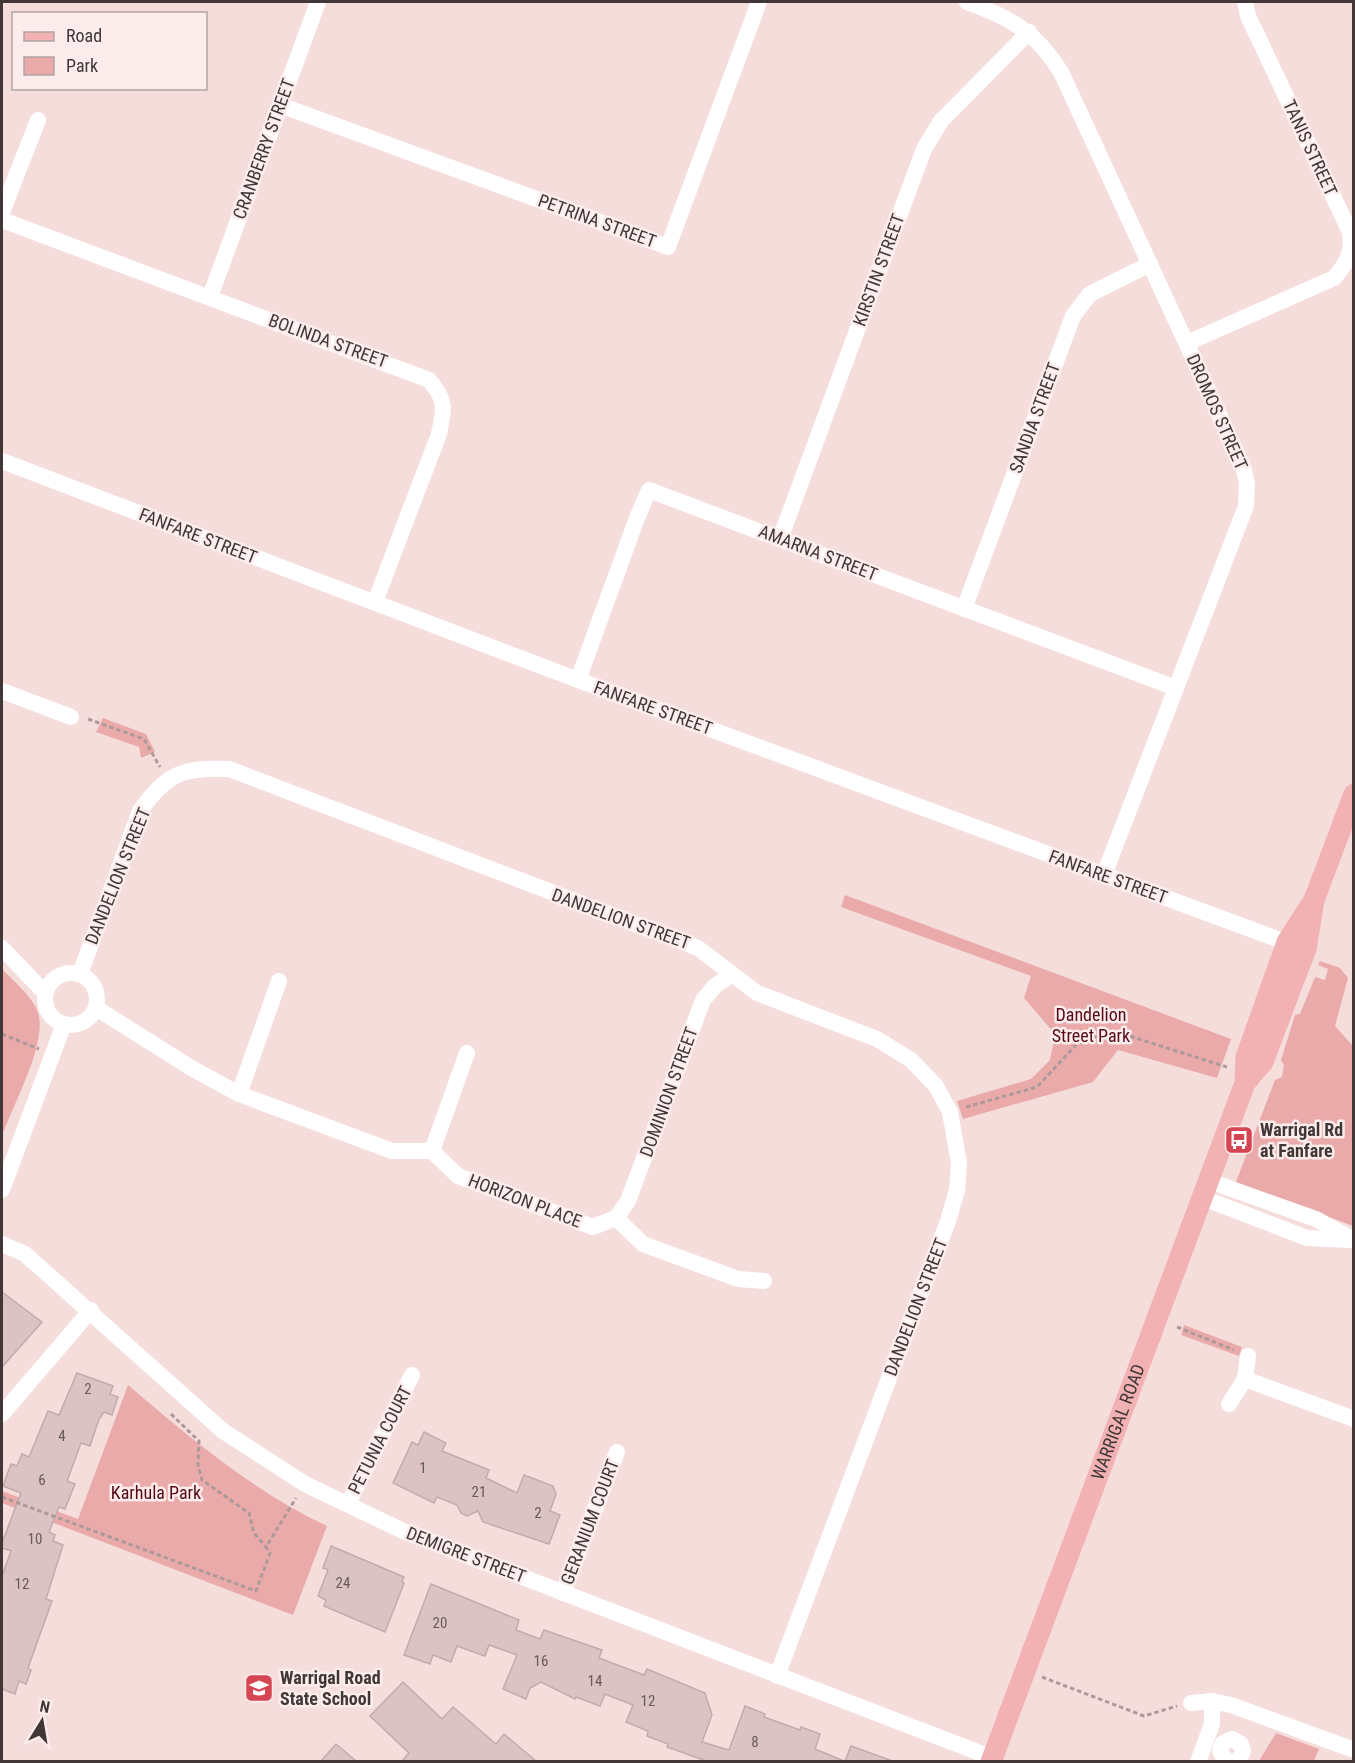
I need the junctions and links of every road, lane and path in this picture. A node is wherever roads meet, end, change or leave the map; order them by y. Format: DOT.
graph roads {
  1 [pos="318,2"];
  2 [pos="759,2"];
  3 [pos="967,2"];
  4 [pos="1245,2"];
  5 [pos="1029,32"];
  6 [pos="280,105"];
  7 [pos="38,120"];
  8 [pos="2,212"];
  9 [pos="2,220"];
  10 [pos="1150,264"];
  11 [pos="210,297"];
  12 [pos="1187,343"];
  13 [pos="2,461"];
  14 [pos="780,539"];
  15 [pos="375,602"];
  16 [pos="964,609"];
  17 [pos="578,680"];
  18 [pos="1176,688"];
  19 [pos="2,691"];
  20 [pos="71,717"];
  21 [pos="167,779"];
  22 [pos="1353,794"];
  23 [pos="1104,875"];
  24 [pos="1296,946"];
  25 [pos="2,948"];
  26 [pos="80,974"];
  27 [pos="732,974"];
  28 [pos="279,981"];
  29 [pos="45,993"];
  30 [pos="96,1008"];
  31 [pos="64,1024"];
  32 [pos="2,1034"];
  33 [pos="467,1053"];
  34 [pos="52,1055"];
  35 [pos="1227,1067"];
  36 [pos="239,1094"];
  37 [pos="950,1112"];
  38 [pos="432,1151"];
  39 [pos="2,1190"];
  40 [pos="1206,1190"];
  41 [pos="616,1218"];
  42 [pos="1353,1240"];
  43 [pos="2,1244"];
  44 [pos="764,1281"];
  45 [pos="91,1310"];
  46 [pos="1177,1327"];
  47 [pos="1248,1356"];
  48 [pos="412,1375"];
  49 [pos="1245,1379"];
  50 [pos="1229,1404"];
  51 [pos="2,1414"];
  52 [pos="171,1414"];
  53 [pos="1353,1419"];
  54 [pos="617,1452"];
  55 [pos="305,1484"];
  56 [pos="2,1497"];
  57 [pos="348,1504"];
  58 [pos="266,1546"];
  59 [pos="563,1593"];
  60 [pos="1026,1671"];
  61 [pos="777,1676"];
  62 [pos="1212,1701"];
  63 [pos="1191,1703"];
  64 [pos="1212,1724"];
  65 [pos="1353,1750"];
  66 [pos="992,1760"];
  67 [pos="1198,1761"];
  68 [pos="1232,1761"];
  1 -- 6 [label="street, CRANBERRY STREET"];
  2 -- 6 [label="street, PETRINA STREET"];
  3 -- 5 [label="street, DROMOS STREET"];
  4 -- 12 [label="street, TANIS STREET"];
  5 -- 10 [label="street, DROMOS STREET"];
  5 -- 14 [label="street, KIRSTIN STREET"];
  6 -- 11 [label="street, CRANBERRY STREET"];
  7 -- 8 [label="street"];
  9 -- 11 [label="street, BOLINDA STREET"];
  10 -- 12 [label="street, DROMOS STREET"];
  10 -- 16 [label="street, SANDIA STREET"];
  11 -- 15 [label="street, BOLINDA STREET"];
  12 -- 18 [label="street, DROMOS STREET"];
  13 -- 15 [label="street, FANFARE STREET"];
  14 -- 16 [label="street, AMARNA STREET"];
  14 -- 17 [label="street, AMARNA STREET"];
  15 -- 17 [label="street, FANFARE STREET"];
  16 -- 18 [label="street, AMARNA STREET"];
  17 -- 23 [label="street, FANFARE STREET"];
  18 -- 23 [label="street, DROMOS STREET"];
  19 -- 20 [label="street"];
  20 -- 21 [label="path"];
  21 -- 26 [label="street, DANDELION STREET"];
  21 -- 27 [label="street, DANDELION STREET"];
  22 -- 24 [label="main road, WARRIGAL ROAD"];
  23 -- 24 [label="street, FANFARE STREET"];
  24 -- 40 [label="main road, WARRIGAL ROAD"];
  25 -- 29 [label="street"];
  26 -- 29 [label="street"];
  26 -- 30 [label="street"];
  27 -- 37 [label="street, DANDELION STREET"];
  27 -- 41 [label="street, DOMINION STREET"];
  28 -- 36 [label="street"];
  29 -- 31 [label="street"];
  30 -- 31 [label="street"];
  30 -- 36 [label="street"];
  31 -- 34 [label="street"];
  32 -- 34 [label="path"];
  33 -- 38 [label="street"];
  34 -- 39 [label="street"];
  35 -- 37 [label="path"];
  36 -- 38 [label="street"];
  37 -- 61 [label="street, DANDELION STREET"];
  38 -- 41 [label="street, HORIZON PLACE"];
  40 -- 42 [label="street"];
  40 -- 60 [label="main road, WARRIGAL ROAD"];
  41 -- 44 [label="street"];
  43 -- 45 [label="street, DEMIGRE STREET"];
  45 -- 51 [label="street"];
  45 -- 55 [label="street, DEMIGRE STREET"];
  46 -- 47 [label="path"];
  47 -- 49 [label="street"];
  48 -- 57 [label="street, PETUNIA COURT"];
  49 -- 50 [label="street"];
  49 -- 53 [label="street"];
  52 -- 58 [label="path"];
  54 -- 59 [label="street, GERANIUM COURT"];
  55 -- 57 [label="street, DEMIGRE STREET"];
  55 -- 58 [label="path"];
  56 -- 58 [label="path"];
  57 -- 59 [label="street, DEMIGRE STREET"];
  59 -- 61 [label="street, DEMIGRE STREET"];
  60 -- 63 [label="path"];
  60 -- 66 [label="main road, WARRIGAL ROAD"];
  61 -- 66 [label="street, DEMIGRE STREET"];
  62 -- 63 [label="street"];
  62 -- 64 [label="street"];
  62 -- 65 [label="street"];
  64 -- 67 [label="street"];
  64 -- 68 [label="street"];
}
